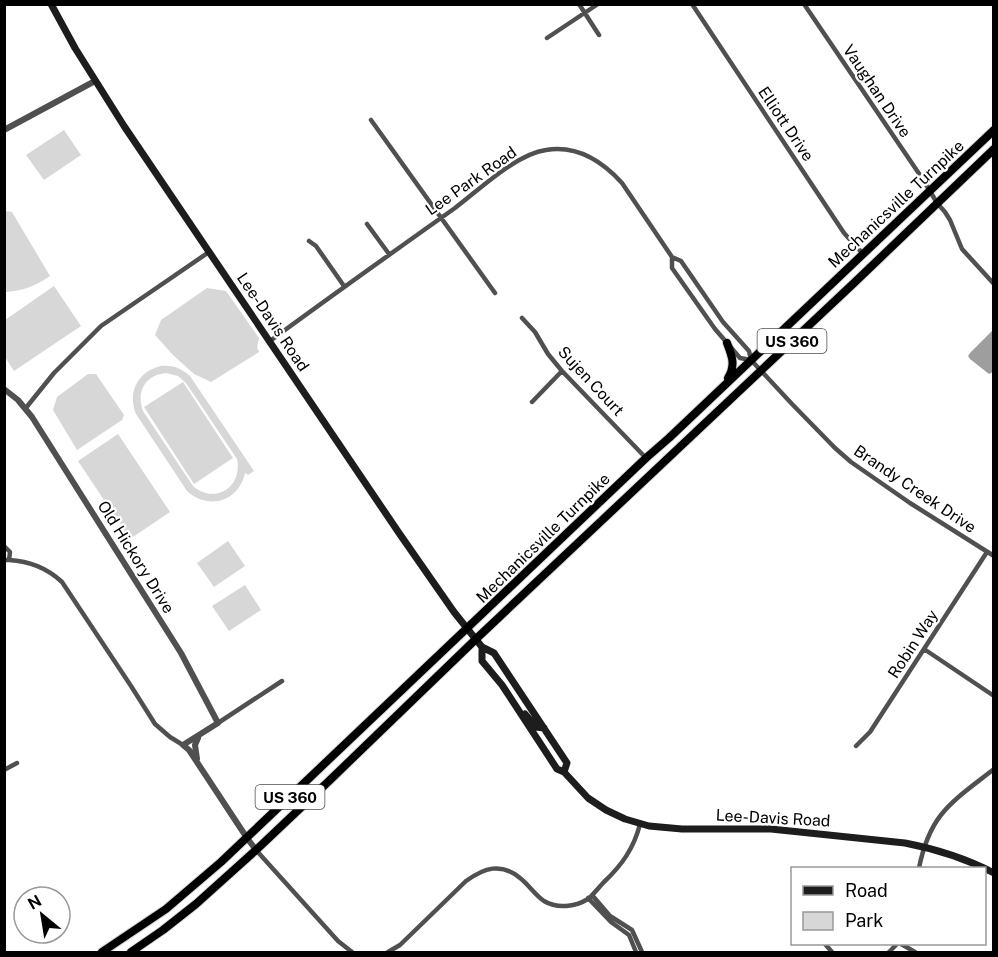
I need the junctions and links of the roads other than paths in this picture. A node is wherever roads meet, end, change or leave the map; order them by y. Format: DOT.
graph roads {
  1 [pos="51,4"];
  2 [pos="579,4"];
  3 [pos="598,4"];
  4 [pos="692,4"];
  5 [pos="804,4"];
  6 [pos="585,14"];
  7 [pos="599,34"];
  8 [pos="547,38"];
  9 [pos="95,81"];
  10 [pos="371,120"];
  11 [pos="4,130"];
  12 [pos="993,130"];
  13 [pos="993,149"];
  14 [pos="930,191"];
  15 [pos="937,203"];
  16 [pos="441,217"];
  17 [pos="367,224"];
  18 [pos="309,241"];
  19 [pos="210,252"];
  20 [pos="389,254"];
  21 [pos="863,254"];
  22 [pos="672,257"];
  23 [pos="993,284"];
  24 [pos="344,286"];
  25 [pos="495,293"];
  26 [pos="522,318"];
  27 [pos="270,341"];
  28 [pos="727,343"];
  29 [pos="751,360"];
  30 [pos="562,371"];
  31 [pos="760,371"];
  32 [pos="724,386"];
  33 [pos="4,389"];
  34 [pos="532,402"];
  35 [pos="25,409"];
  36 [pos="646,458"];
  37 [pos="4,546"];
  38 [pos="987,552"];
  39 [pos="993,556"];
  40 [pos="7,560"];
  41 [pos="467,628"];
  42 [pos="476,639"];
  43 [pos="482,647"];
  44 [pos="924,649"];
  45 [pos="282,681"];
  46 [pos="993,696"];
  47 [pos="514,705"];
  48 [pos="218,723"];
  49 [pos="544,728"];
  50 [pos="199,735"];
  51 [pos="183,745"];
  52 [pos="856,746"];
  53 [pos="17,763"];
  54 [pos="199,766"];
  55 [pos="993,769"];
  56 [pos="4,771"];
  57 [pos="564,772"];
  58 [pos="640,824"];
  59 [pos="247,838"];
  60 [pos="924,847"];
  61 [pos="256,850"];
  62 [pos="919,867"];
  63 [pos="981,867"];
  64 [pos="590,897"];
  65 [pos="901,945"];
  66 [pos="102,952"];
  67 [pos="131,952"];
  68 [pos="352,952"];
  69 [pos="388,952"];
  70 [pos="636,952"];
  71 [pos="642,952"];
  72 [pos="915,952"];
  1 -- 9 [label="main road, Lee-Davis Road"];
  2 -- 6 [label="street"];
  3 -- 6 [label="street"];
  4 -- 21 [label="street, Elliott Drive"];
  5 -- 14 [label="street, Vaughan Drive"];
  6 -- 7 [label="street"];
  6 -- 8 [label="street"];
  9 -- 11 [label="street"];
  9 -- 19 [label="main road, Lee-Davis Road"];
  10 -- 16 [label="street"];
  12 -- 14 [label="highway, Mechanicsville Turnpike / US 360"];
  13 -- 15 [label="highway, Mechanicsville Turnpike / US 360"];
  14 -- 15 [label="street, Vaughan Drive"];
  14 -- 21 [label="highway, Mechanicsville Turnpike / US 360"];
  15 -- 23 [label="street, Vaughan Drive"];
  15 -- 31 [label="highway, Mechanicsville Turnpike / US 360"];
  16 -- 20 [label="street, Lee Park Road"];
  16 -- 22 [label="street, Lee Park Road"];
  16 -- 25 [label="street"];
  17 -- 20 [label="street"];
  18 -- 24 [label="street"];
  19 -- 27 [label="main road, Lee-Davis Road"];
  19 -- 35 [label="street"];
  20 -- 24 [label="street, Lee Park Road"];
  21 -- 29 [label="highway, Mechanicsville Turnpike / US 360"];
  22 -- 28 [label="street, Lee Park Road"];
  22 -- 29 [label="street, Lee Park Road"];
  24 -- 27 [label="street, Lee Park Road"];
  26 -- 30 [label="street, Sujen Court"];
  27 -- 41 [label="main road, Lee-Davis Road"];
  28 -- 29 [label="street, Lee Park Road"];
  28 -- 32 [label="highway"];
  29 -- 31 [label="street, Brandy Creek Drive"];
  29 -- 32 [label="highway, Mechanicsville Turnpike / US 360"];
  30 -- 34 [label="street"];
  30 -- 36 [label="street, Sujen Court"];
  31 -- 38 [label="street, Brandy Creek Drive"];
  31 -- 42 [label="highway, Mechanicsville Turnpike / US 360"];
  32 -- 36 [label="highway, Mechanicsville Turnpike / US 360"];
  33 -- 35 [label="street, Old Hickory Drive"];
  35 -- 48 [label="street, Old Hickory Drive"];
  36 -- 41 [label="highway, Mechanicsville Turnpike / US 360"];
  37 -- 40 [label="street"];
  38 -- 39 [label="street, Brandy Creek Drive"];
  38 -- 44 [label="street, Robin Way"];
  40 -- 51 [label="street"];
  41 -- 42 [label="main road, Lee-Davis Road"];
  41 -- 59 [label="highway, Mechanicsville Turnpike / US 360"];
  42 -- 43 [label="main road, Lee-Davis Road"];
  42 -- 61 [label="highway, Mechanicsville Turnpike / US 360"];
  43 -- 47 [label="main road, Lee-Davis Road"];
  43 -- 49 [label="main road, Lee-Davis Road"];
  44 -- 46 [label="street"];
  44 -- 52 [label="street, Robin Way"];
  45 -- 48 [label="street"];
  47 -- 49 [label="main road"];
  47 -- 57 [label="main road, Lee-Davis Road"];
  48 -- 50 [label="street"];
  49 -- 57 [label="main road, Lee-Davis Road"];
  50 -- 51 [label="street"];
  50 -- 54 [label="street"];
  51 -- 54 [label="street"];
  53 -- 56 [label="street"];
  54 -- 59 [label="street"];
  55 -- 60 [label="street"];
  57 -- 58 [label="main road, Lee-Davis Road"];
  58 -- 60 [label="main road, Lee-Davis Road"];
  58 -- 64 [label="street"];
  59 -- 61 [label="street"];
  59 -- 66 [label="highway, Mechanicsville Turnpike / US 360"];
  60 -- 62 [label="street"];
  60 -- 63 [label="main road, Lee-Davis Road"];
  61 -- 67 [label="highway, Mechanicsville Turnpike / US 360"];
  61 -- 68 [label="street"];
  64 -- 69 [label="street"];
  64 -- 70 [label="street"];
  64 -- 71 [label="street"];
  65 -- 72 [label="street"];
}
